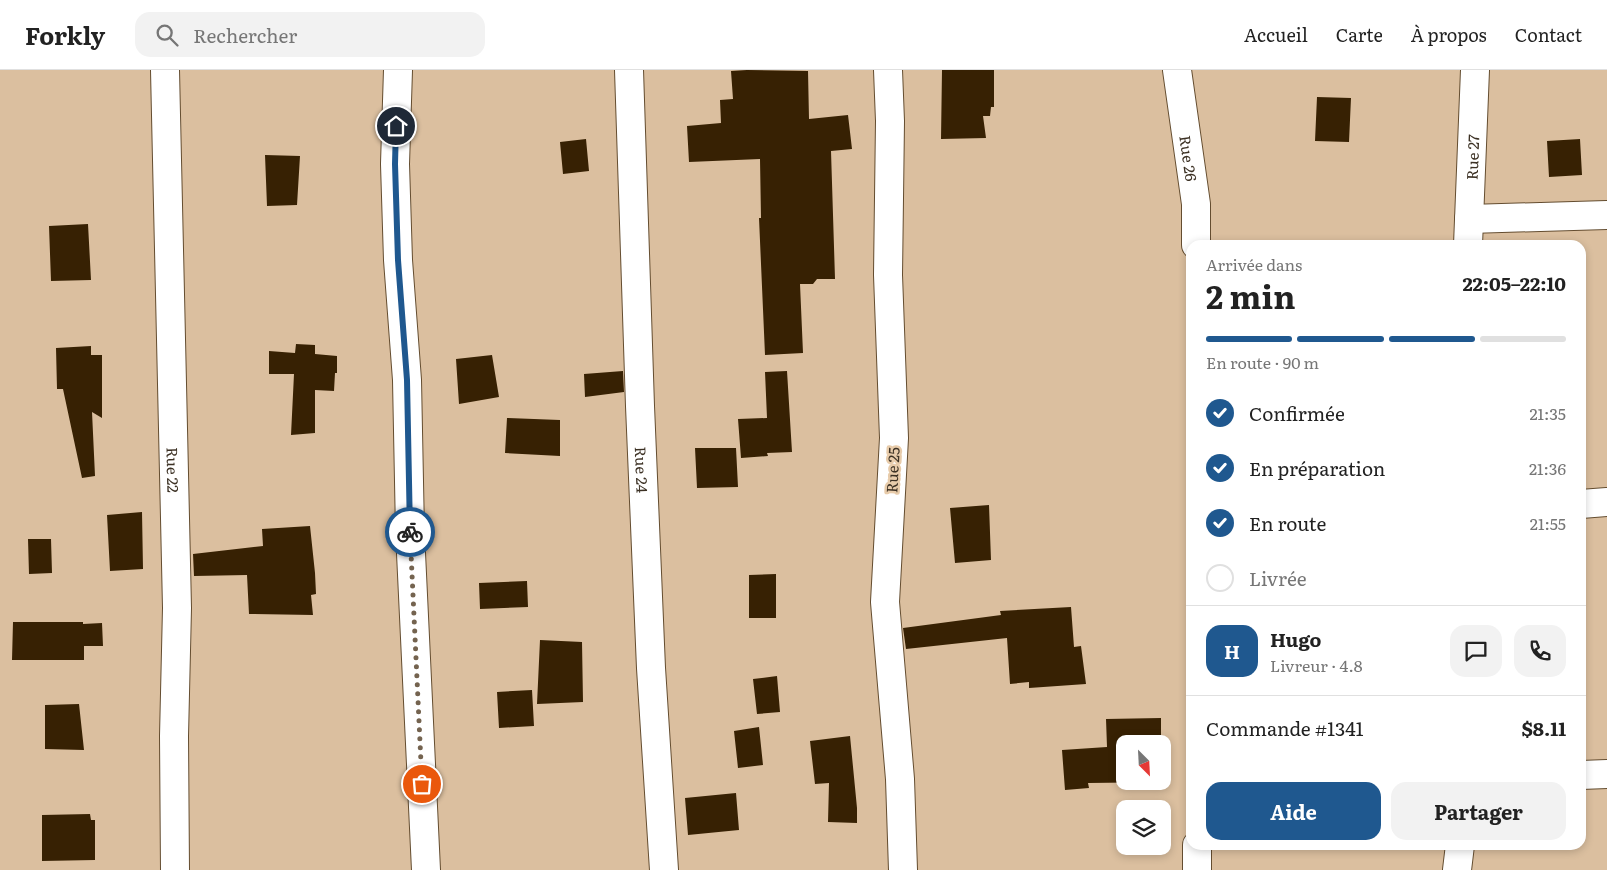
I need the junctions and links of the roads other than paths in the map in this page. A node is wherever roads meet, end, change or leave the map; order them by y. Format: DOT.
graph roads {
  1 [pos="164,70"];
  2 [pos="398,70"];
  3 [pos="629,70"];
  4 [pos="888,70"];
  5 [pos="1177,70"];
  6 [pos="1475,70"];
  7 [pos="1607,215"];
  8 [pos="1468,232"];
  9 [pos="1196,240"];
  10 [pos="1607,502"];
  11 [pos="1586,504"];
  12 [pos="1607,774"];
  13 [pos="1586,775"];
  14 [pos="1197,850"];
  15 [pos="1460,850"];
  16 [pos="174,870"];
  17 [pos="426,870"];
  18 [pos="664,870"];
  19 [pos="903,870"];
  20 [pos="1197,870"];
  21 [pos="1458,870"];
  1 -- 16 [label="street, Rue 22"];
  2 -- 17 [label="street"];
  3 -- 18 [label="street, Rue 24"];
  4 -- 19 [label="street, Rue 25"];
  5 -- 9 [label="street, Rue 26"];
  6 -- 8 [label="street, Rue 27"];
  7 -- 8 [label="street"];
  10 -- 11 [label="street"];
  12 -- 13 [label="street"];
  14 -- 20 [label="street"];
  15 -- 21 [label="street"];
}
